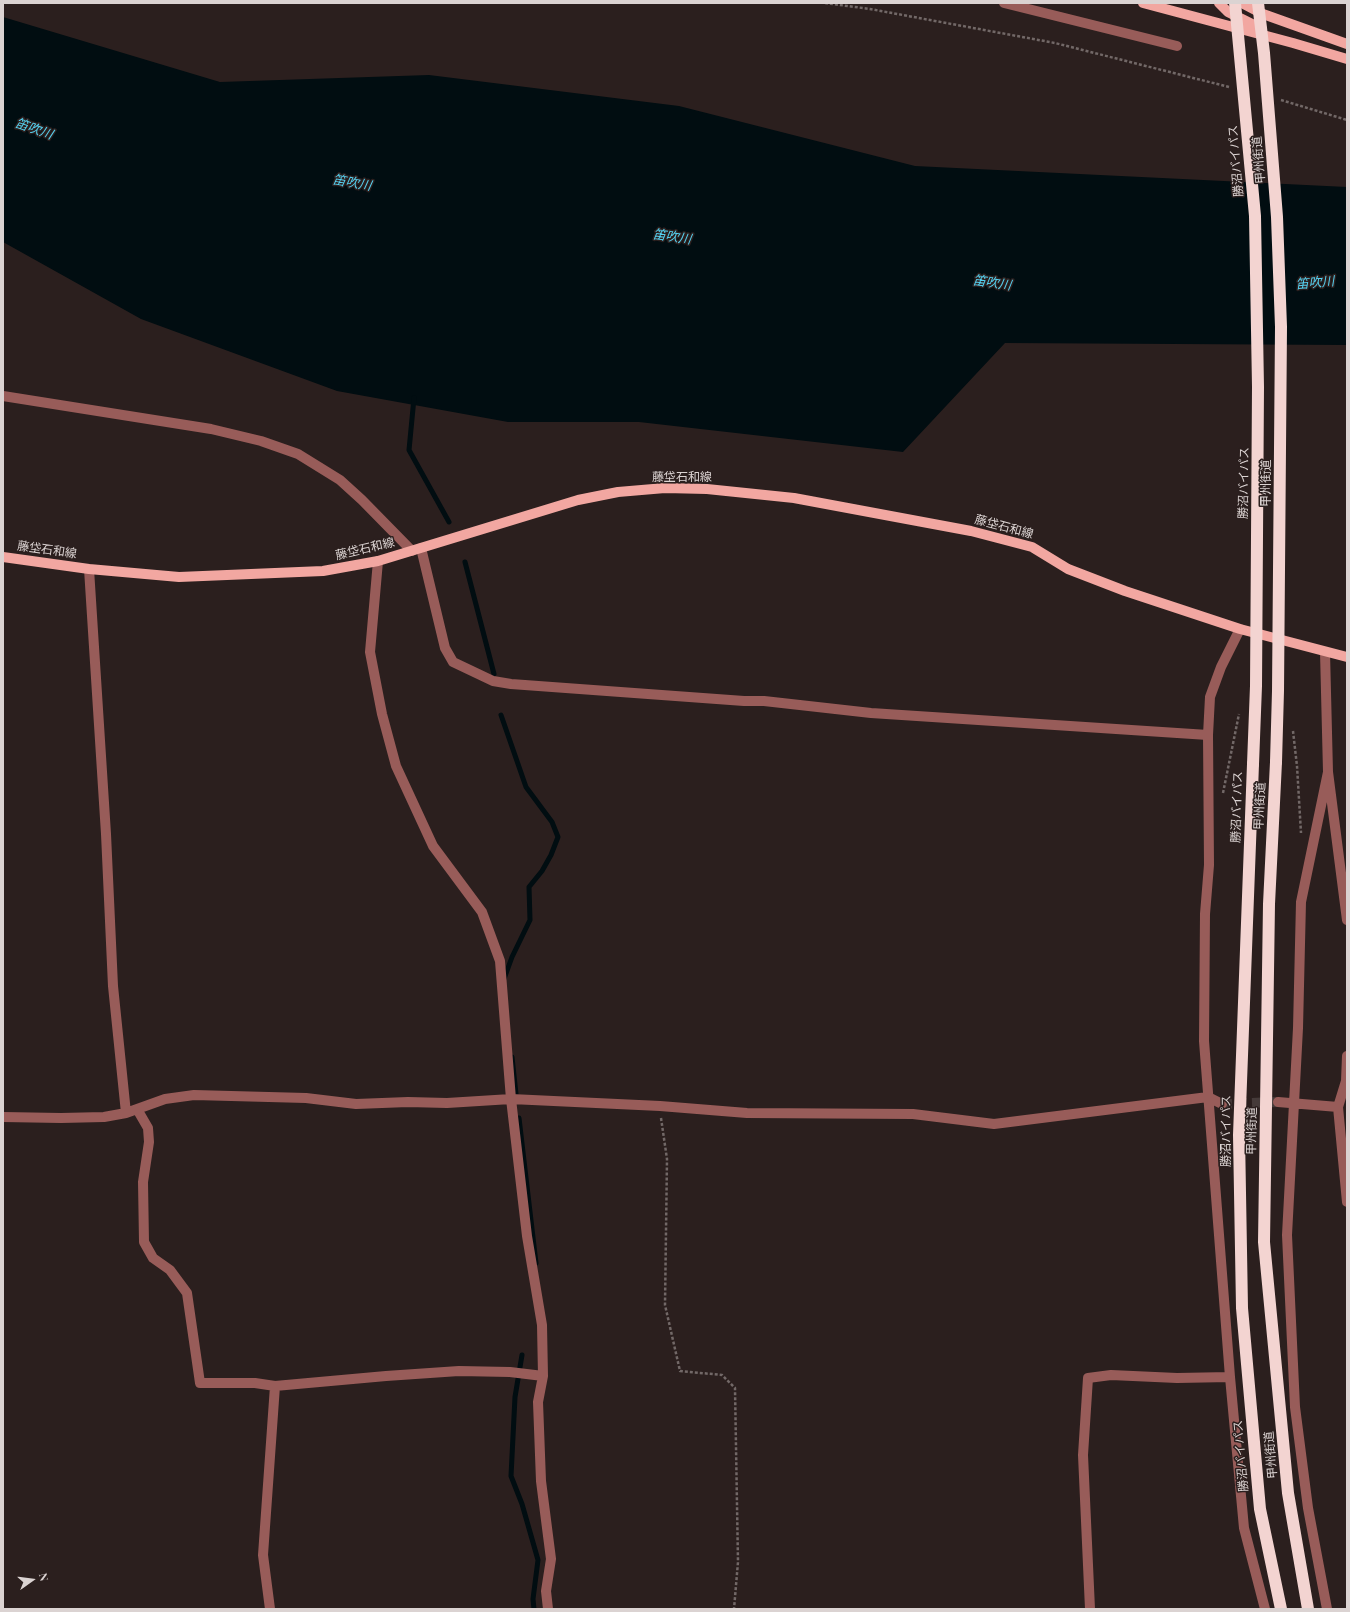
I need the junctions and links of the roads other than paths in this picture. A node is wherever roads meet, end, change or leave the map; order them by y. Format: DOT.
graph roads {
  1 [pos="1004,3"];
  2 [pos="1143,3"];
  3 [pos="1220,3"];
  4 [pos="1235,3"];
  5 [pos="1242,3"];
  6 [pos="1258,3"];
  7 [pos="1293,42"];
  8 [pos="1347,44"];
  9 [pos="1177,46"];
  10 [pos="1347,59"];
  11 [pos="3,396"];
  12 [pos="419,549"];
  13 [pos="3,557"];
  14 [pos="378,561"];
  15 [pos="89,569"];
  16 [pos="1240,629"];
  17 [pos="1325,652"];
  18 [pos="1347,657"];
  19 [pos="1208,735"];
  20 [pos="1328,772"];
  21 [pos="1347,920"];
  22 [pos="1347,1056"];
  23 [pos="1208,1097"];
  24 [pos="510,1099"];
  25 [pos="1278,1102"];
  26 [pos="1222,1104"];
  27 [pos="1295,1105"];
  28 [pos="1338,1107"];
  29 [pos="137,1109"];
  30 [pos="126,1113"];
  31 [pos="3,1117"];
  32 [pos="1347,1202"];
  33 [pos="543,1376"];
  34 [pos="1230,1377"];
  35 [pos="275,1386"];
  36 [pos="270,1609"];
  37 [pos="548,1609"];
  38 [pos="1090,1609"];
  39 [pos="1265,1609"];
  40 [pos="1281,1609"];
  41 [pos="1308,1609"];
  42 [pos="1327,1609"];
  1 -- 9 [label="street"];
  2 -- 7 [label="main road"];
  3 -- 7 [label="main road"];
  4 -- 40 [label="highway, 勝沼バイパス, bridge"];
  5 -- 8 [label="main road"];
  6 -- 41 [label="highway, 甲州街道, bridge"];
  7 -- 10 [label="main road"];
  11 -- 12 [label="street"];
  12 -- 14 [label="main road, 藤垈石和線"];
  12 -- 16 [label="main road, 藤垈石和線"];
  12 -- 19 [label="street"];
  13 -- 15 [label="main road, 藤垈石和線"];
  14 -- 15 [label="main road, 藤垈石和線"];
  14 -- 24 [label="street"];
  15 -- 30 [label="street"];
  16 -- 17 [label="main road, 藤垈石和線"];
  16 -- 19 [label="street"];
  17 -- 18 [label="main road, 藤垈石和線"];
  17 -- 20 [label="street"];
  19 -- 23 [label="street"];
  20 -- 21 [label="street"];
  20 -- 27 [label="street"];
  22 -- 28 [label="street"];
  23 -- 24 [label="street"];
  23 -- 26 [label="street"];
  23 -- 34 [label="street"];
  24 -- 29 [label="street"];
  24 -- 33 [label="street"];
  25 -- 27 [label="street"];
  27 -- 28 [label="street"];
  27 -- 42 [label="street"];
  28 -- 32 [label="street"];
  29 -- 30 [label="street"];
  29 -- 35 [label="street"];
  30 -- 31 [label="street"];
  33 -- 35 [label="street"];
  33 -- 37 [label="street"];
  34 -- 38 [label="street"];
  34 -- 39 [label="street"];
  35 -- 36 [label="street"];
}
